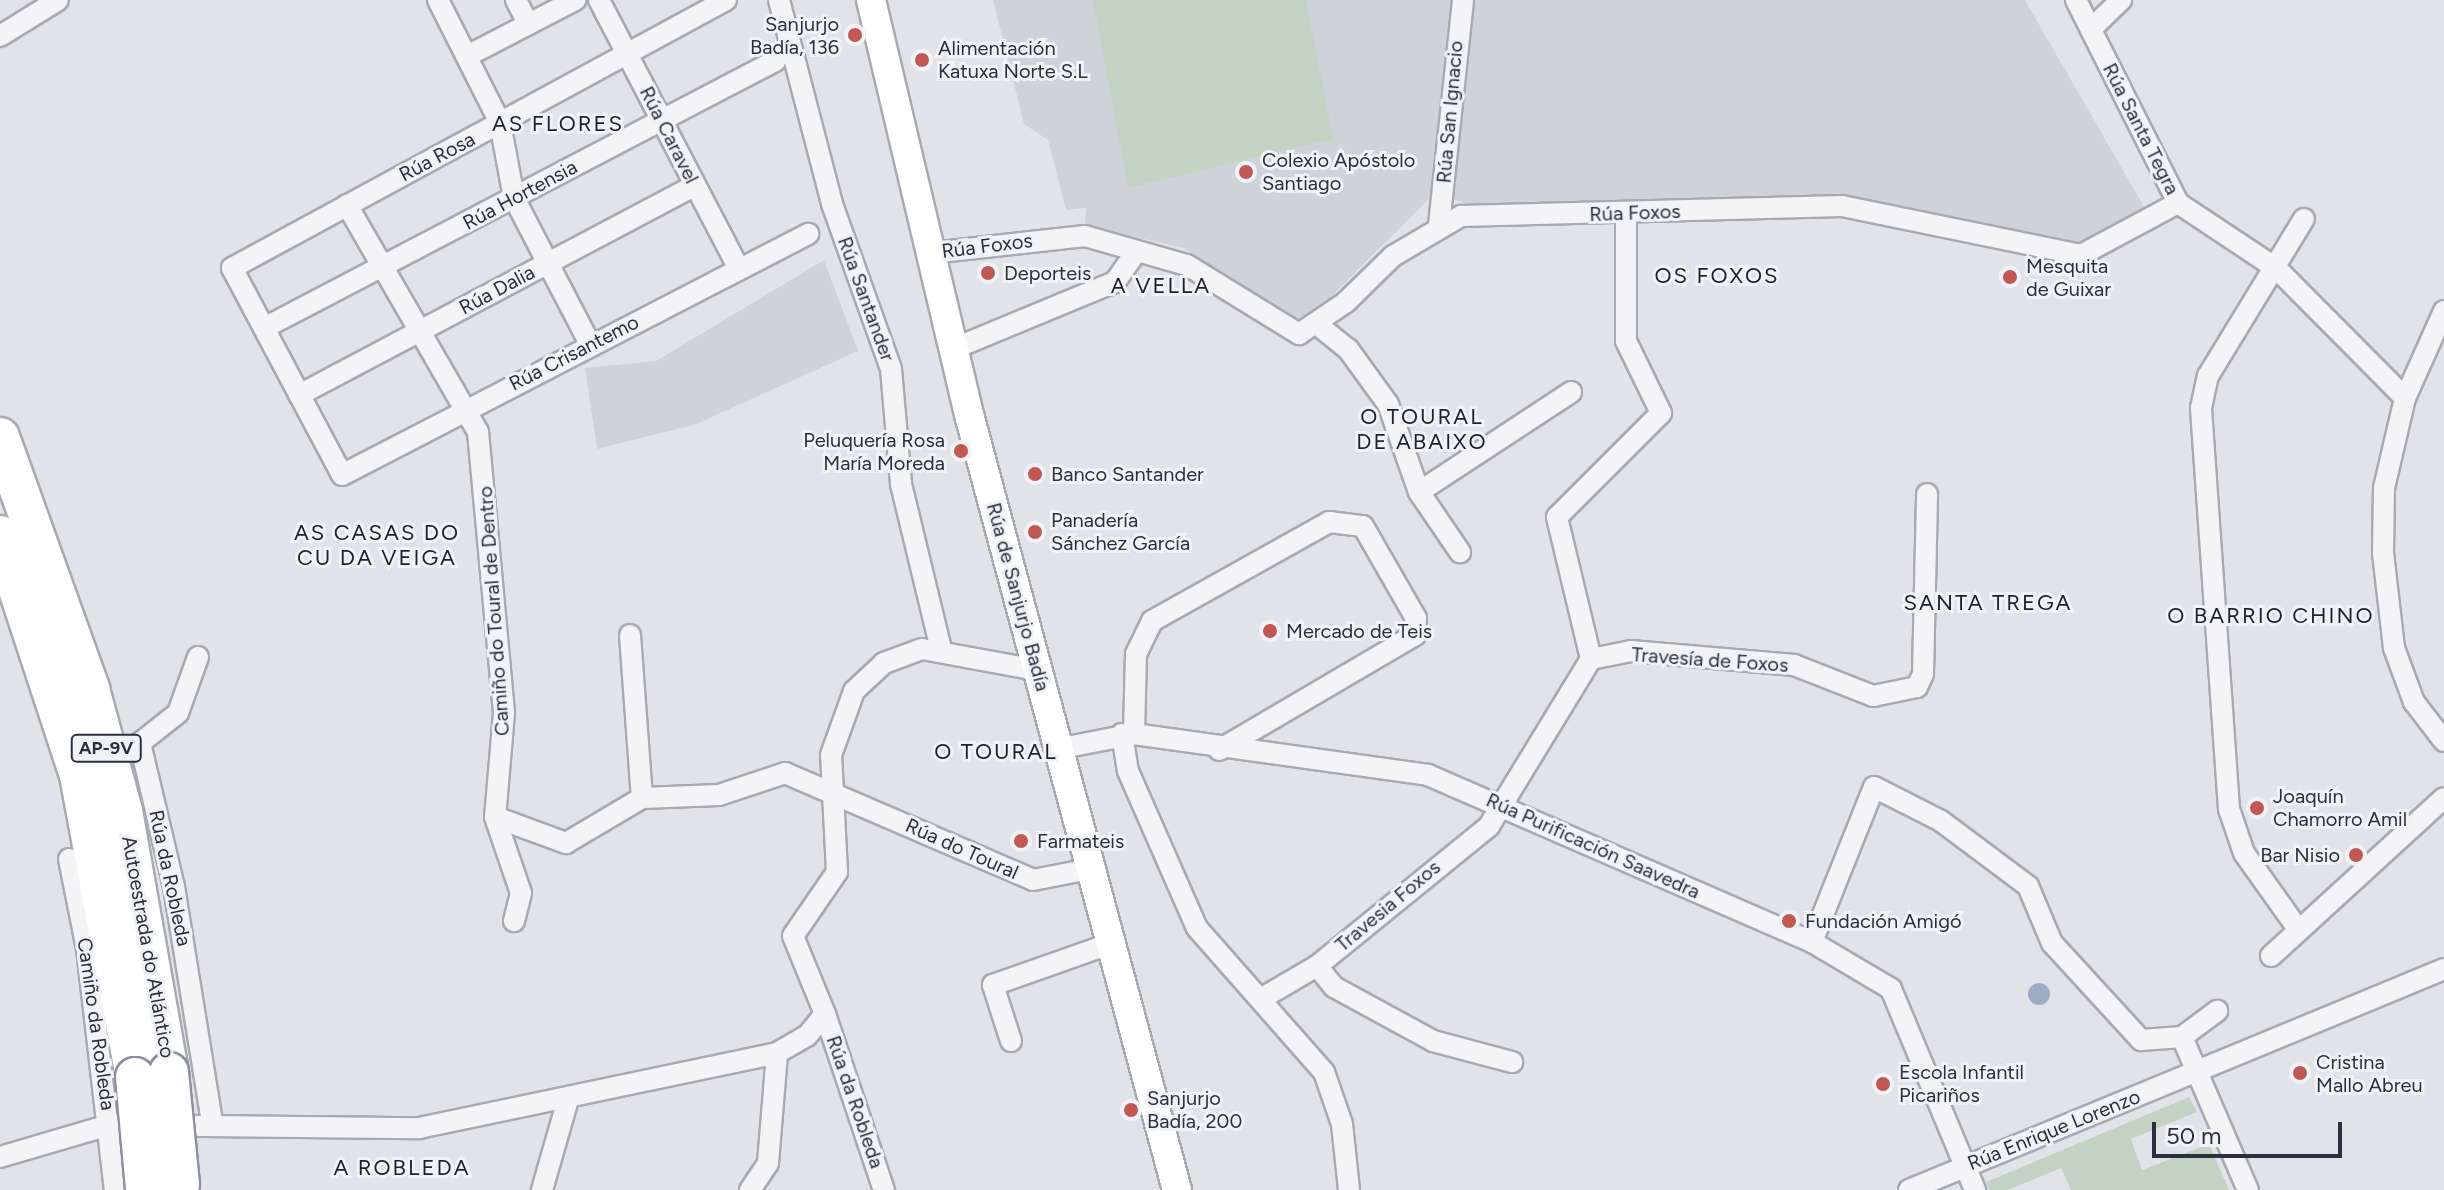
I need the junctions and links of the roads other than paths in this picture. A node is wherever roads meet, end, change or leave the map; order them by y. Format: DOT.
graph roads {
  1 [pos="58,0"];
  2 [pos="438,0"];
  3 [pos="516,0"];
  4 [pos="575,0"];
  5 [pos="599,0"];
  6 [pos="726,0"];
  7 [pos="779,0"];
  8 [pos="871,0"];
  9 [pos="1463,0"];
  10 [pos="2076,0"];
  11 [pos="2121,0"];
  12 [pos="528,24"];
  13 [pos="2091,29"];
  14 [pos="0,36"];
  15 [pos="626,52"];
  16 [pos="467,56"];
  17 [pos="775,61"];
  18 [pos="662,120"];
  19 [pos="500,123"];
  20 [pos="695,185"];
  21 [pos="514,198"];
  22 [pos="2178,203"];
  23 [pos="347,205"];
  24 [pos="1626,215"];
  25 [pos="2304,219"];
  26 [pos="1439,225"];
  27 [pos="808,234"];
  28 [pos="1136,252"];
  29 [pos="931,253"];
  30 [pos="548,263"];
  31 [pos="380,268"];
  32 [pos="2276,268"];
  33 [pos="739,269"];
  34 [pos="2444,311"];
  35 [pos="1318,325"];
  36 [pos="264,328"];
  37 [pos="415,334"];
  38 [pos="591,346"];
  39 [pos="953,349"];
  40 [pos="1571,392"];
  41 [pos="299,395"];
  42 [pos="2405,398"];
  43 [pos="469,406"];
  44 [pos="0,437"];
  45 [pos="1419,492"];
  46 [pos="1927,494"];
  47 [pos="0,535"];
  48 [pos="1460,552"];
  49 [pos="630,635"];
  50 [pos="941,649"];
  51 [pos="198,657"];
  52 [pos="1591,659"];
  53 [pos="1036,670"];
  54 [pos="1128,734"];
  55 [pos="2444,741"];
  56 [pos="1062,748"];
  57 [pos="1219,750"];
  58 [pos="833,792"];
  59 [pos="642,798"];
  60 [pos="2444,798"];
  61 [pos="1505,806"];
  62 [pos="495,817"];
  63 [pos="69,859"];
  64 [pos="1095,868"];
  65 [pos="514,921"];
  66 [pos="2298,929"];
  67 [pos="1812,942"];
  68 [pos="1112,943"];
  69 [pos="2271,956"];
  70 [pos="1317,966"];
  71 [pos="2444,969"];
  72 [pos="1264,997"];
  73 [pos="2217,1011"];
  74 [pos="825,1014"];
  75 [pos="2182,1037"];
  76 [pos="1011,1041"];
  77 [pos="777,1053"];
  78 [pos="1512,1062"];
  79 [pos="2199,1072"];
  80 [pos="152,1074"];
  81 [pos="567,1103"];
  82 [pos="212,1121"];
  83 [pos="109,1125"];
  84 [pos="0,1157"];
  85 [pos="1966,1166"];
  86 [pos="169,1188"];
  87 [pos="115,1190"];
  88 [pos="542,1190"];
  89 [pos="750,1190"];
  90 [pos="884,1190"];
  91 [pos="1177,1190"];
  92 [pos="1349,1190"];
  93 [pos="1909,1190"];
  94 [pos="1975,1190"];
  95 [pos="2248,1190"];
  1 -- 14 [label="street"];
  2 -- 16 [label="street"];
  3 -- 12 [label="street"];
  4 -- 12 [label="street"];
  5 -- 15 [label="street, Rúa Caravel"];
  6 -- 15 [label="street, Rúa Rosa"];
  7 -- 50 [label="street, Rúa Santander"];
  8 -- 29 [label="main road, Rúa de Sanjurjo Badía"];
  9 -- 26 [label="street, Rúa San Ignacio"];
  10 -- 13 [label="street, Rúa Santa Tegra"];
  11 -- 13 [label="street"];
  12 -- 16 [label="street"];
  13 -- 22 [label="street, Rúa Santa Tegra"];
  15 -- 18 [label="street, Rúa Caravel"];
  15 -- 19 [label="street, Rúa Rosa"];
  16 -- 19 [label="street"];
  17 -- 18 [label="street, Rúa Hortensia"];
  18 -- 20 [label="street, Rúa Caravel"];
  18 -- 21 [label="street, Rúa Hortensia"];
  19 -- 21 [label="street"];
  19 -- 23 [label="street, Rúa Rosa"];
  20 -- 30 [label="street, Rúa Dalia"];
  20 -- 33 [label="street, Rúa Caravel"];
  21 -- 30 [label="street"];
  21 -- 31 [label="street, Rúa Hortensia"];
  22 -- 24 [label="street, Rúa Foxos"];
  22 -- 32 [label="street, Rúa Santa Tegra"];
  23 -- 31 [label="street"];
  23 -- 36 [label="street, Rúa Rosa"];
  24 -- 26 [label="street, Rúa Foxos"];
  24 -- 52 [label="street"];
  25 -- 32 [label="street"];
  26 -- 35 [label="street, Rúa Foxos"];
  27 -- 33 [label="street, Rúa Crisantemo"];
  28 -- 29 [label="street, Rúa Foxos"];
  28 -- 35 [label="street, Rúa Foxos"];
  28 -- 39 [label="street"];
  29 -- 39 [label="main road, Rúa de Sanjurjo Badía"];
  30 -- 37 [label="street, Rúa Dalia"];
  30 -- 38 [label="street"];
  31 -- 36 [label="street, Rúa Hortensia"];
  31 -- 37 [label="street"];
  32 -- 42 [label="street, Rúa Santa Tegra"];
  32 -- 66 [label="street"];
  33 -- 38 [label="street, Rúa Crisantemo"];
  34 -- 42 [label="street"];
  35 -- 45 [label="street"];
  36 -- 41 [label="street"];
  37 -- 41 [label="street, Rúa Dalia"];
  37 -- 43 [label="street"];
  38 -- 43 [label="street, Rúa Crisantemo"];
  39 -- 53 [label="main road, Rúa de Sanjurjo Badía"];
  40 -- 45 [label="street"];
  41 -- 43 [label="street, Rúa Crisantemo"];
  42 -- 55 [label="street"];
  43 -- 62 [label="street, Camiño do Toural de Dentro"];
  44 -- 80 [label="highway, Autoestrada do Atlántico / AP-9V"];
  45 -- 48 [label="street"];
  46 -- 52 [label="street, Travesía de Foxos"];
  47 -- 80 [label="highway, Autoestrada do Atlántico / AP-9V"];
  49 -- 59 [label="street"];
  50 -- 53 [label="street, Rúa da Robleda"];
  50 -- 58 [label="street, Rúa da Robleda"];
  51 -- 82 [label="street, Rúa da Robleda"];
  52 -- 61 [label="street"];
  53 -- 56 [label="main road, Rúa de Sanjurjo Badía"];
  54 -- 56 [label="street, Rúa Purificación Saavedra"];
  54 -- 57 [label="street, Rúa Purificación Saavedra"];
  54 -- 57 [label="street"];
  54 -- 72 [label="street"];
  56 -- 64 [label="main road, Rúa de Sanjurjo Badía"];
  57 -- 61 [label="street, Rúa Purificación Saavedra"];
  58 -- 59 [label="street"];
  58 -- 64 [label="street, Rúa do Toural"];
  58 -- 74 [label="street, Rúa da Robleda"];
  59 -- 62 [label="street"];
  60 -- 66 [label="street"];
  61 -- 67 [label="street, Rúa Purificación Saavedra"];
  61 -- 70 [label="street, Travesia Foxos"];
  62 -- 65 [label="street, Camiño do Toural de Dentro"];
  63 -- 83 [label="street, Camiño da Robleda"];
  64 -- 68 [label="main road, Rúa de Sanjurjo Badía"];
  66 -- 69 [label="street"];
  67 -- 75 [label="street"];
  67 -- 85 [label="street, Rúa Purificación Saavedra"];
  68 -- 76 [label="street"];
  68 -- 91 [label="main road, Rúa de Sanjurjo Badía"];
  70 -- 72 [label="street, Travesia Foxos"];
  70 -- 78 [label="street"];
  71 -- 79 [label="street, Rúa Enrique Lorenzo"];
  72 -- 92 [label="street"];
  73 -- 75 [label="street"];
  74 -- 77 [label="street, Rúa da Robleda"];
  74 -- 90 [label="street, Rúa da Robleda"];
  75 -- 79 [label="street"];
  77 -- 81 [label="street, Rúa da Robleda"];
  77 -- 89 [label="street"];
  79 -- 85 [label="street, Rúa Enrique Lorenzo"];
  79 -- 95 [label="street"];
  80 -- 86 [label="highway, Autoestrada do Atlántico / AP-9V, bridge"];
  81 -- 82 [label="street, Rúa da Robleda"];
  81 -- 88 [label="street"];
  82 -- 83 [label="street, Rúa da Robleda"];
  83 -- 84 [label="street, Rúa da Robleda"];
  83 -- 87 [label="street, Camiño da Robleda"];
  85 -- 93 [label="street, Rúa Enrique Lorenzo"];
  85 -- 94 [label="street, Rúa Purificación Saavedra"];
}
